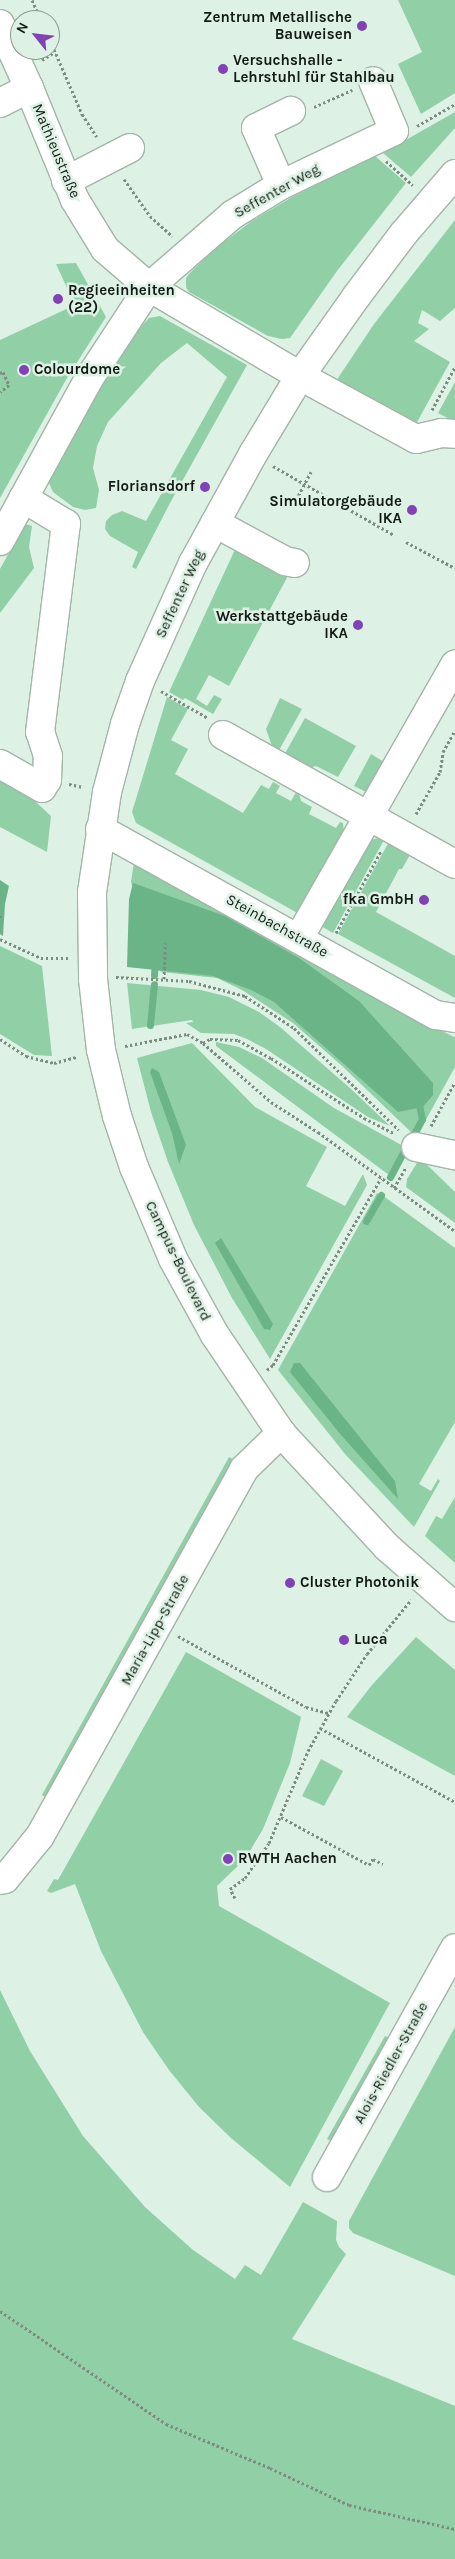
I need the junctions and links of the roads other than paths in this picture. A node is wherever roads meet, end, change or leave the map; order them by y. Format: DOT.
graph roads {
  1 [pos="0,24"];
  2 [pos="8,65"];
  3 [pos="373,81"];
  4 [pos="29,88"];
  5 [pos="0,103"];
  6 [pos="291,111"];
  7 [pos="130,148"];
  8 [pos="66,181"];
  9 [pos="281,185"];
  10 [pos="447,186"];
  11 [pos="149,287"];
  12 [pos="300,376"];
  13 [pos="455,434"];
  14 [pos="23,498"];
  15 [pos="215,523"];
  16 [pos="0,541"];
  17 [pos="296,563"];
  18 [pos="455,664"];
  19 [pos="446,702"];
  20 [pos="218,728"];
  21 [pos="0,764"];
  22 [pos="370,816"];
  23 [pos="100,829"];
  24 [pos="455,864"];
  25 [pos="299,938"];
  26 [pos="455,1018"];
  27 [pos="411,1143"];
  28 [pos="455,1155"];
  29 [pos="281,1433"];
  30 [pos="455,1607"];
  31 [pos="0,1880"];
  32 [pos="455,1948"];
  33 [pos="327,2177"];
  1 -- 2 [label="street, Mathieustraße"];
  2 -- 4 [label="street, Mathieustraße"];
  3 -- 9 [label="street, Seffenter Weg"];
  4 -- 5 [label="street"];
  4 -- 8 [label="street, Mathieustraße"];
  6 -- 9 [label="street"];
  7 -- 8 [label="street"];
  8 -- 11 [label="street, Mathieustraße"];
  9 -- 11 [label="street, Seffenter Weg"];
  10 -- 12 [label="street, Seffenter Weg"];
  11 -- 12 [label="street"];
  11 -- 14 [label="street, Seffenter Weg"];
  12 -- 13 [label="street"];
  12 -- 15 [label="street, Seffenter Weg"];
  14 -- 16 [label="street, Seffenter Weg"];
  14 -- 21 [label="street"];
  15 -- 17 [label="street"];
  15 -- 23 [label="street, Seffenter Weg"];
  18 -- 19 [label="street"];
  19 -- 22 [label="street"];
  20 -- 22 [label="street"];
  22 -- 24 [label="street"];
  22 -- 25 [label="street"];
  23 -- 25 [label="street, Steinbachstraße"];
  23 -- 29 [label="street, Campus-Boulevard"];
  25 -- 26 [label="street, Steinbachstraße"];
  27 -- 28 [label="street"];
  29 -- 30 [label="street, Campus-Boulevard"];
  29 -- 31 [label="street, Maria-Lipp-Straße"];
  32 -- 33 [label="street, Alois-Riedler-Straße"];
}
